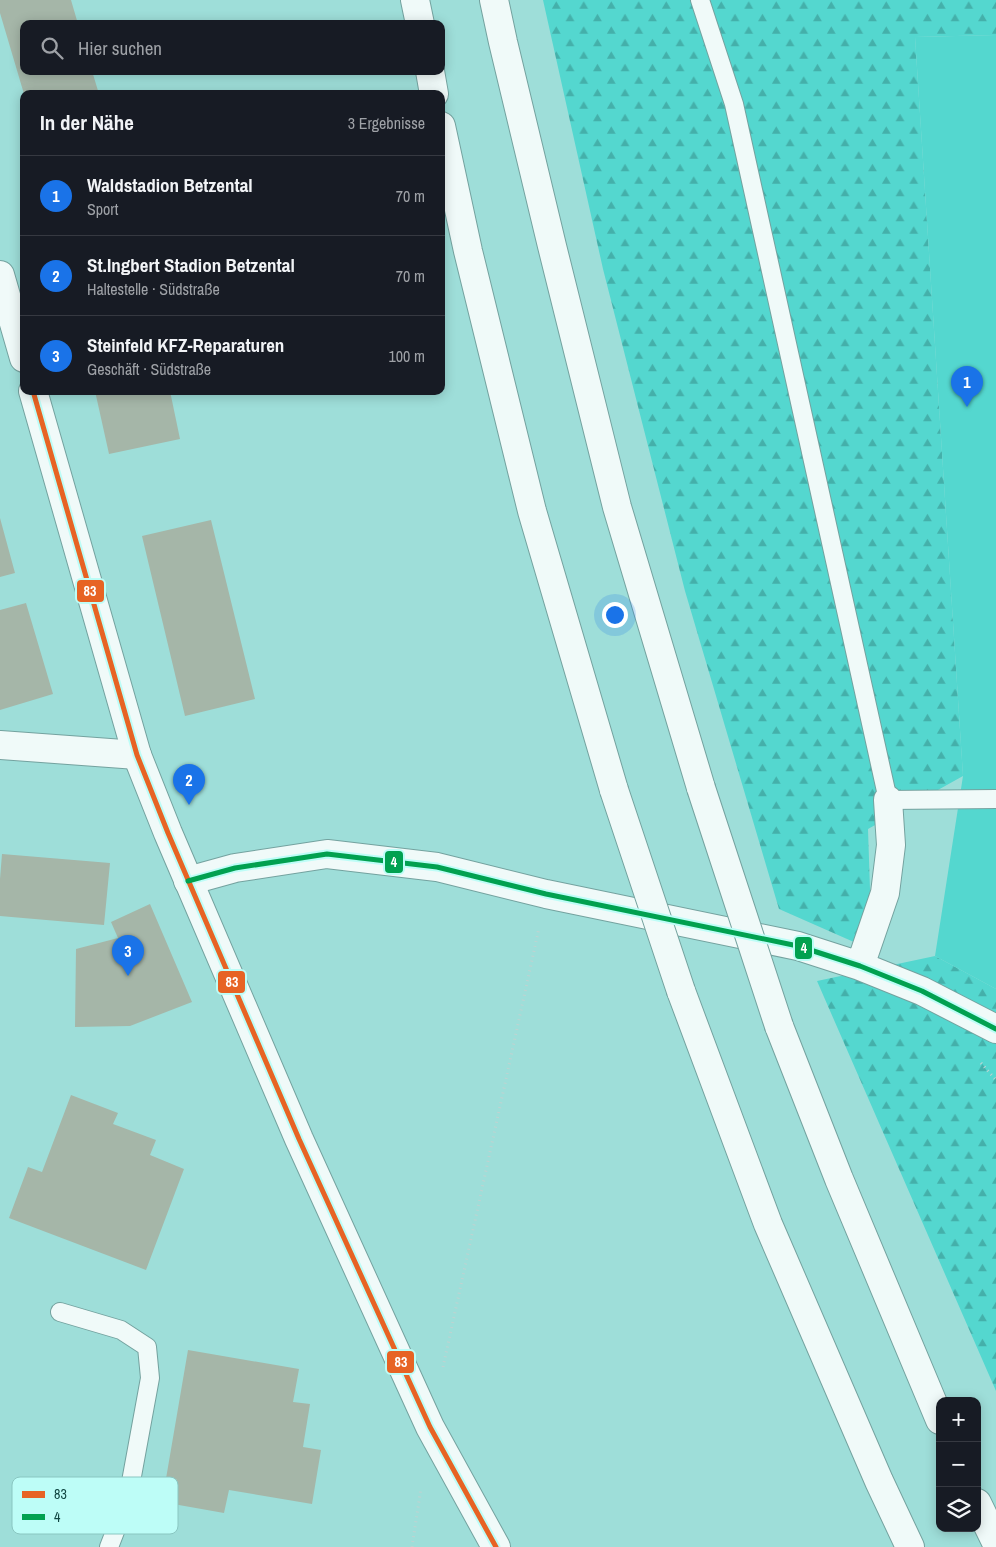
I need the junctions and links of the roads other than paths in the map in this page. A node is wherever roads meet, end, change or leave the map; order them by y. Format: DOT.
graph roads {
  1 [pos="414,0"];
  2 [pos="494,0"];
  3 [pos="700,0"];
  4 [pos="419,20"];
  5 [pos="431,75"];
  6 [pos="433,90"];
  7 [pos="445,145"];
  8 [pos="0,275"];
  9 [pos="20,344"];
  10 [pos="34,395"];
  11 [pos="0,744"];
  12 [pos="137,755"];
  13 [pos="996,799"];
  14 [pos="888,800"];
  15 [pos="188,881"];
  16 [pos="860,966"];
  17 [pos="996,1030"];
  18 [pos="60,1312"];
  19 [pos="936,1410"];
  20 [pos="132,1477"];
  21 [pos="981,1511"];
  22 [pos="115,1534"];
  23 [pos="996,1542"];
  24 [pos="110,1547"];
  25 [pos="496,1547"];
  26 [pos="910,1547"];
  1 -- 4 [label="main road"];
  2 -- 19 [label="main road, bridge"];
  3 -- 14 [label="lane"];
  5 -- 6 [label="main road"];
  7 -- 26 [label="main road, bridge"];
  8 -- 9 [label="main road"];
  10 -- 12 [label="main road"];
  11 -- 12 [label="main road"];
  12 -- 15 [label="main road"];
  13 -- 14 [label="lane"];
  14 -- 16 [label="main road"];
  15 -- 16 [label="main road"];
  15 -- 25 [label="main road"];
  16 -- 17 [label="main road"];
  18 -- 20 [label="lane"];
  21 -- 23 [label="main road"];
  22 -- 24 [label="lane"];
}
